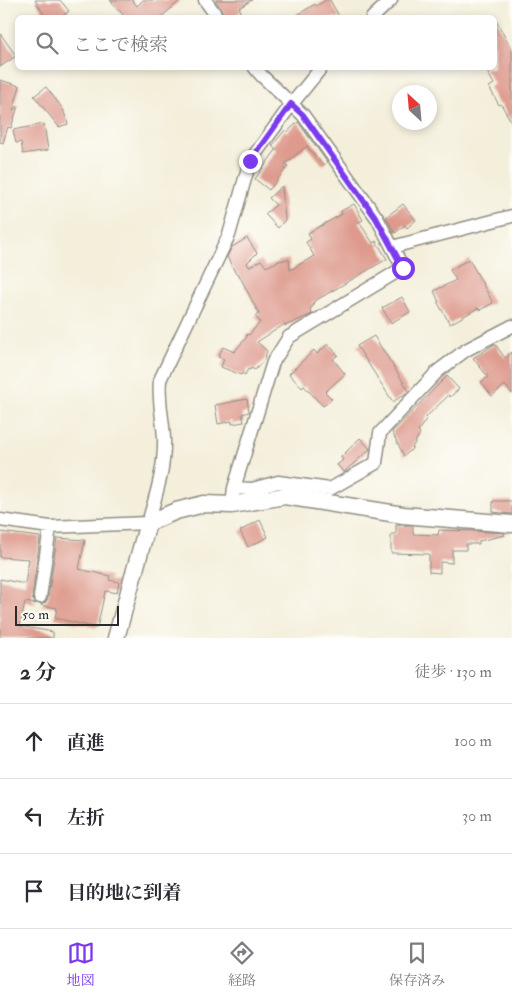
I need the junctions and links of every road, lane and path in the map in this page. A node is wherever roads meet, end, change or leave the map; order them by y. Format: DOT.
graph roads {
  1 [pos="204,0"];
  2 [pos="391,0"];
  3 [pos="216,15"];
  4 [pos="375,15"];
  5 [pos="258,70"];
  6 [pos="319,70"];
  7 [pos="291,104"];
  8 [pos="512,216"];
  9 [pos="392,247"];
  10 [pos="512,326"];
  11 [pos="234,488"];
  12 [pos="232,505"];
  13 [pos="0,520"];
  14 [pos="148,523"];
  15 [pos="512,524"];
  16 [pos="50,527"];
  17 [pos="40,597"];
  18 [pos="116,638"];
  1 -- 3 [label="street"];
  2 -- 4 [label="street"];
  5 -- 7 [label="street"];
  6 -- 7 [label="street"];
  7 -- 9 [label="street"];
  7 -- 14 [label="street"];
  8 -- 9 [label="street"];
  9 -- 11 [label="street"];
  10 -- 11 [label="street"];
  11 -- 12 [label="street"];
  12 -- 14 [label="street"];
  12 -- 15 [label="street"];
  13 -- 16 [label="street"];
  14 -- 16 [label="street"];
  14 -- 18 [label="street"];
  16 -- 17 [label="street"];
}
